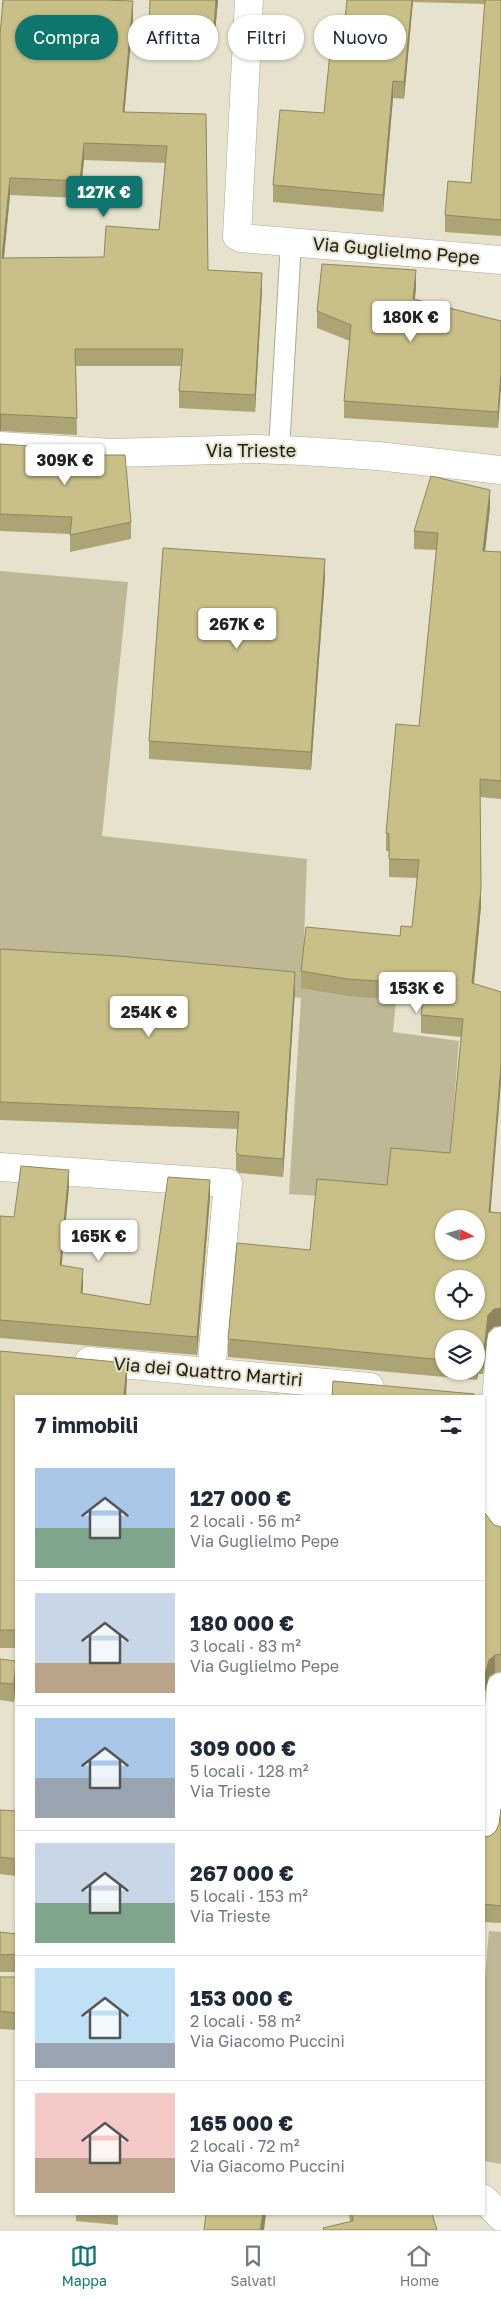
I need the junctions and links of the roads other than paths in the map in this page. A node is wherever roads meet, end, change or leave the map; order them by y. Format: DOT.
graph roads {
  1 [pos="249,0"];
  2 [pos="291,242"];
  3 [pos="501,260"];
  4 [pos="0,446"];
  5 [pos="279,450"];
  6 [pos="501,470"];
  7 [pos="0,1167"];
  8 [pos="501,1341"];
  9 [pos="67,1359"];
  10 [pos="211,1372"];
  11 [pos="398,1389"];
  12 [pos="494,1398"];
  13 [pos="501,1529"];
  14 [pos="501,1687"];
  15 [pos="488,1772"];
  16 [pos="485,1822"];
  17 [pos="485,2200"];
  18 [pos="501,2217"];
  1 -- 2 [label="street, Via Guglielmo Pepe"];
  2 -- 3 [label="street, Via Guglielmo Pepe"];
  2 -- 5 [label="lane, Via Guglielmo Pepe"];
  4 -- 5 [label="street, Via Trieste"];
  5 -- 6 [label="street, Via Trieste"];
  7 -- 10 [label="street"];
  8 -- 12 [label="street"];
  9 -- 10 [label="street, Via dei Quattro Martiri"];
  10 -- 11 [label="street, Via dei Quattro Martiri"];
  12 -- 13 [label="street"];
  14 -- 15 [label="street"];
  15 -- 16 [label="street"];
  17 -- 18 [label="street"];
}
